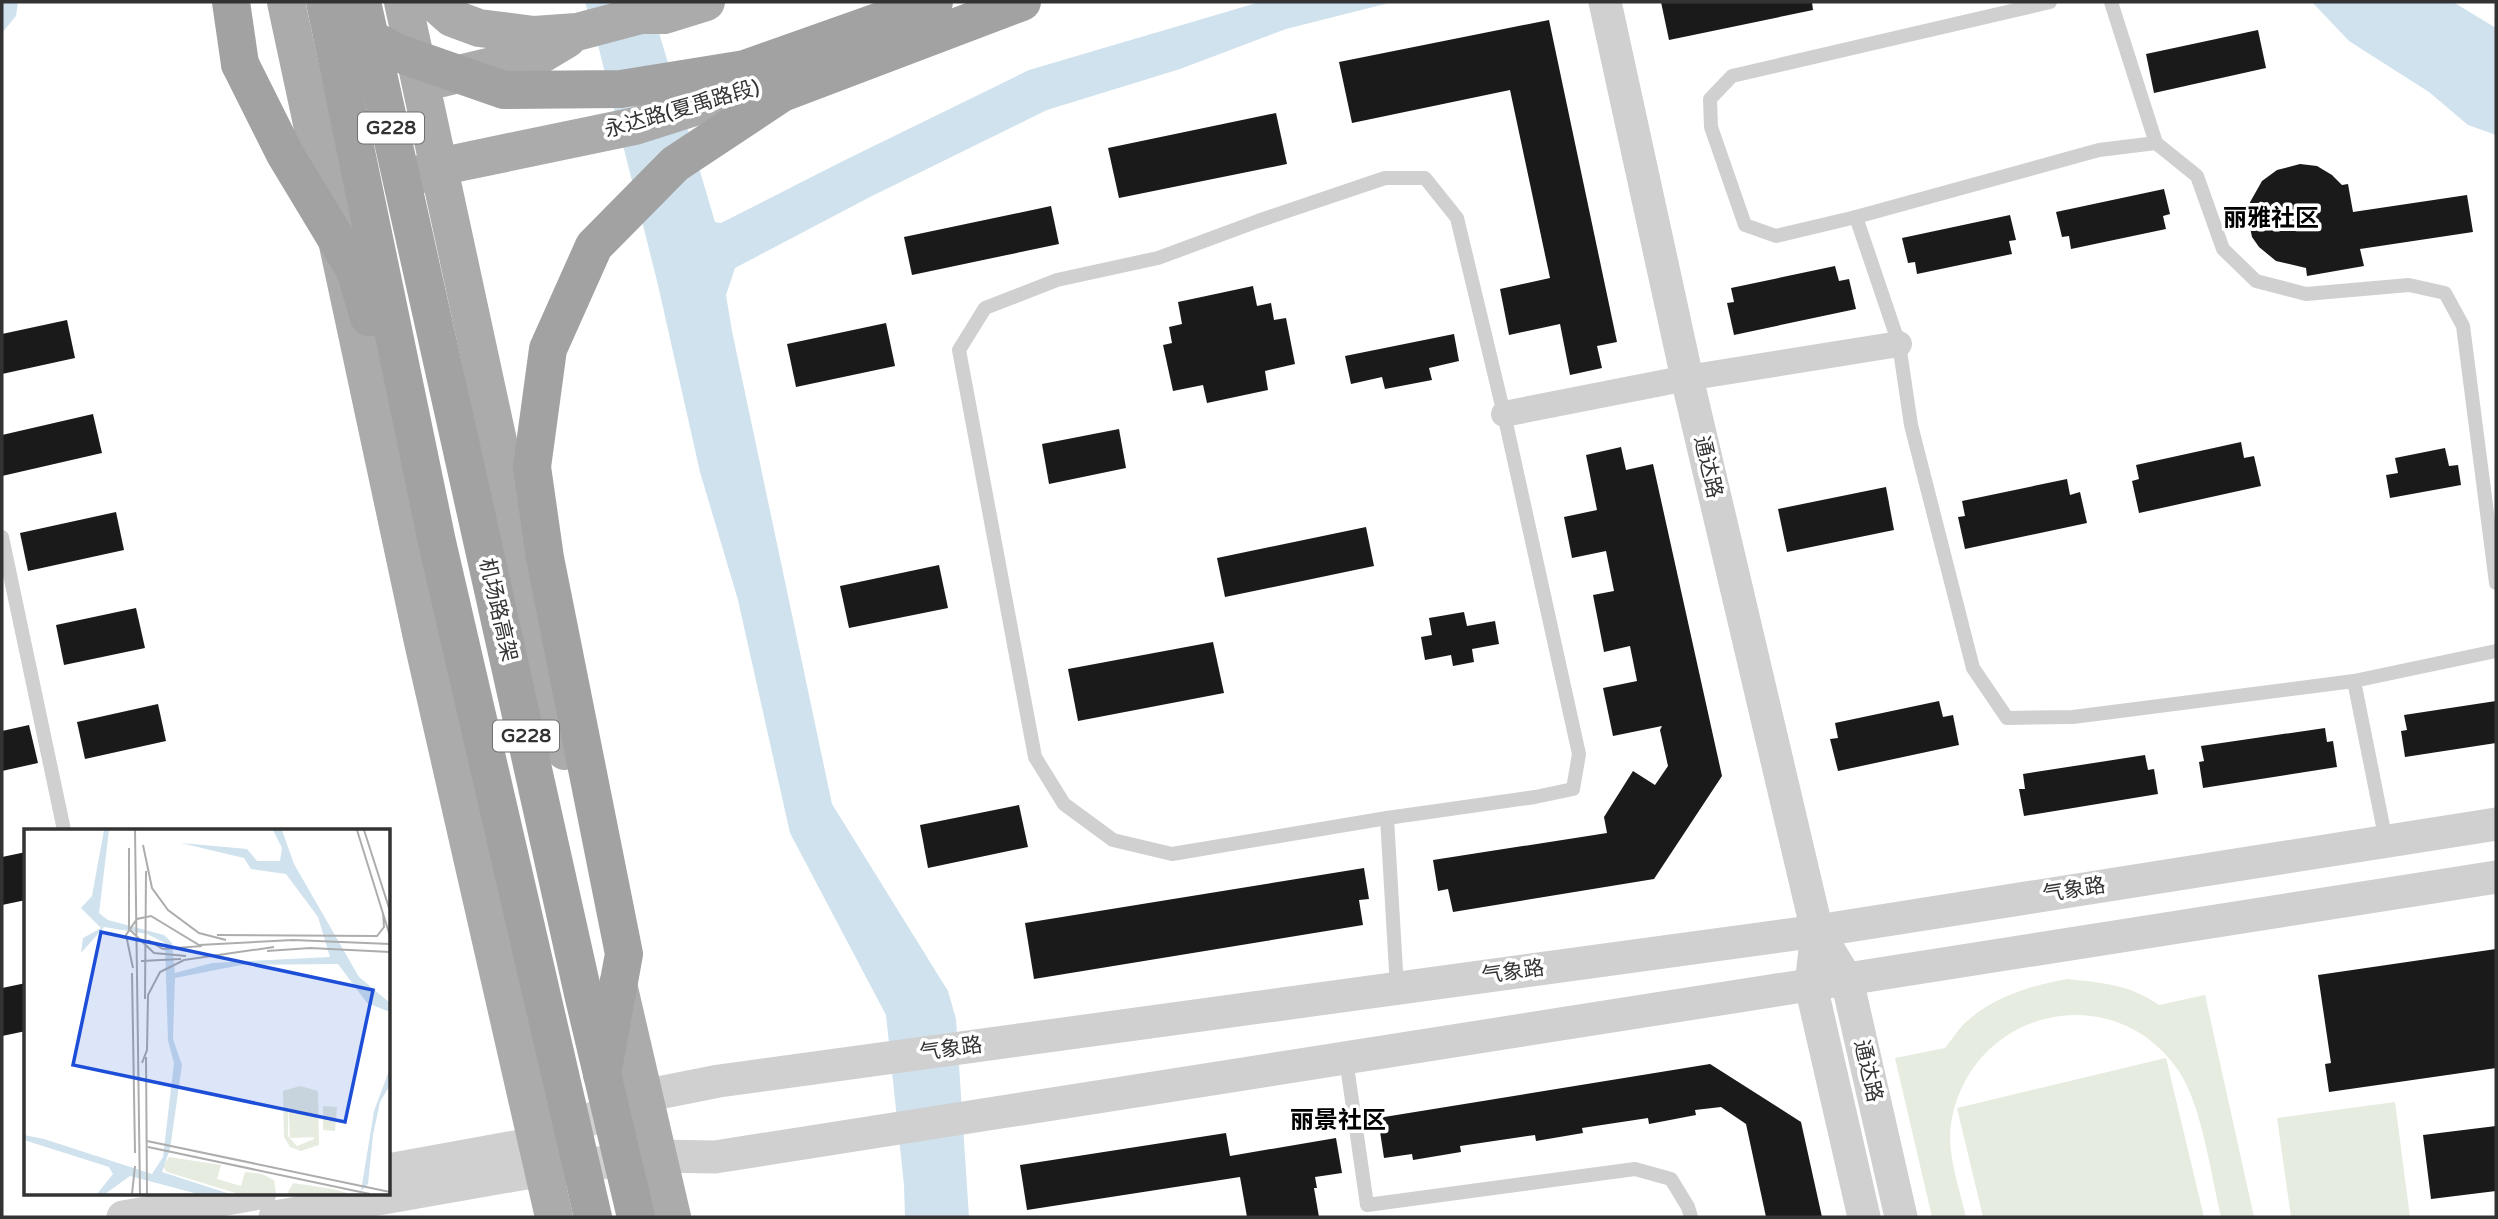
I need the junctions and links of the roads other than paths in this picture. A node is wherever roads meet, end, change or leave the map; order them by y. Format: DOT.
graph roads {
  1 [pos="231,2"];
  2 [pos="286,2"];
  3 [pos="322,2"];
  4 [pos="362,2"];
  5 [pos="403,2"];
  6 [pos="434,2"];
  7 [pos="706,2"];
  8 [pos="934,2"];
  9 [pos="1022,2"];
  10 [pos="1033,2"];
  11 [pos="1605,2"];
  12 [pos="2050,2"];
  13 [pos="2111,2"];
  14 [pos="654,11"];
  15 [pos="577,32"];
  16 [pos="421,84"];
  17 [pos="2155,143"];
  18 [pos="438,167"];
  19 [pos="330,208"];
  20 [pos="1856,217"];
  21 [pos="1899,344"];
  22 [pos="1687,378"];
  23 [pos="1504,414"];
  24 [pos="2,537"];
  25 [pos="437,541"];
  26 [pos="2496,583"];
  27 [pos="2496,651"];
  28 [pos="2354,681"];
  29 [pos="1387,818"];
  30 [pos="2496,824"];
  31 [pos="64,829"];
  32 [pos="2386,841"];
  33 [pos="2496,877"];
  34 [pos="1817,931"];
  35 [pos="1847,980"];
  36 [pos="1811,986"];
  37 [pos="1397,988"];
  38 [pos="1346,1059"];
  39 [pos="602,1074"];
  40 [pos="643,1096"];
  41 [pos="657,1156"];
  42 [pos="540,1157"];
  43 [pos="390,1170"];
  44 [pos="390,1191"];
  45 [pos="254,1194"];
  46 [pos="377,1194"];
  47 [pos="1368,1211"];
  48 [pos="142,1212"];
  49 [pos="275,1217"];
  50 [pos="554,1217"];
  51 [pos="593,1217"];
  52 [pos="636,1217"];
  53 [pos="672,1217"];
  54 [pos="1691,1217"];
  55 [pos="1864,1217"];
  56 [pos="1901,1217"];
  1 -- 25 [label="highway, bridge"];
  2 -- 19 [label="main road"];
  3 -- 8 [label="highway, bridge"];
  3 -- 25 [label="highway, 机场路高架 / G228, bridge"];
  4 -- 39 [label="highway, 机场路高架 / G228, bridge"];
  5 -- 16 [label="main road"];
  6 -- 15 [label="main road"];
  7 -- 14 [label="main road"];
  9 -- 39 [label="highway, bridge"];
  10 -- 18 [label="main road, 永达路(夏禹路段)"];
  11 -- 22 [label="street, 通达路"];
  12 -- 20 [label="lane"];
  13 -- 17 [label="lane"];
  14 -- 15 [label="main road"];
  15 -- 16 [label="main road"];
  16 -- 18 [label="main road"];
  17 -- 20 [label="lane"];
  17 -- 26 [label="lane"];
  18 -- 19 [label="main road, 永达路(夏禹路段)"];
  18 -- 40 [label="main road"];
  19 -- 42 [label="main road"];
  20 -- 21 [label="lane"];
  21 -- 22 [label="street"];
  21 -- 28 [label="lane"];
  22 -- 23 [label="street"];
  22 -- 34 [label="street, 通达路"];
  23 -- 29 [label="lane"];
  23 -- 29 [label="lane"];
  24 -- 31 [label="lane"];
  25 -- 51 [label="highway, 机场路高架 / G228, bridge"];
  27 -- 28 [label="lane"];
  28 -- 32 [label="lane"];
  29 -- 37 [label="lane"];
  30 -- 32 [label="street, 气象路"];
  32 -- 34 [label="street, 气象路"];
  33 -- 35 [label="street"];
  34 -- 35 [label="street, 通达路"];
  34 -- 36 [label="street, 通达路"];
  34 -- 37 [label="street, 气象路"];
  35 -- 36 [label="street"];
  35 -- 56 [label="street, 通达路"];
  36 -- 38 [label="street"];
  36 -- 55 [label="street, 通达路"];
  37 -- 40 [label="street, 气象路"];
  38 -- 41 [label="street"];
  38 -- 47 [label="lane"];
  39 -- 52 [label="highway, 机场路高架 / G228, bridge"];
  40 -- 41 [label="main road"];
  40 -- 42 [label="street, 气象路"];
  41 -- 42 [label="street"];
  41 -- 53 [label="main road"];
  42 -- 43 [label="street"];
  42 -- 44 [label="street"];
  42 -- 50 [label="main road"];
  45 -- 48 [label="street"];
  46 -- 49 [label="street"];
  47 -- 54 [label="lane"];
}
